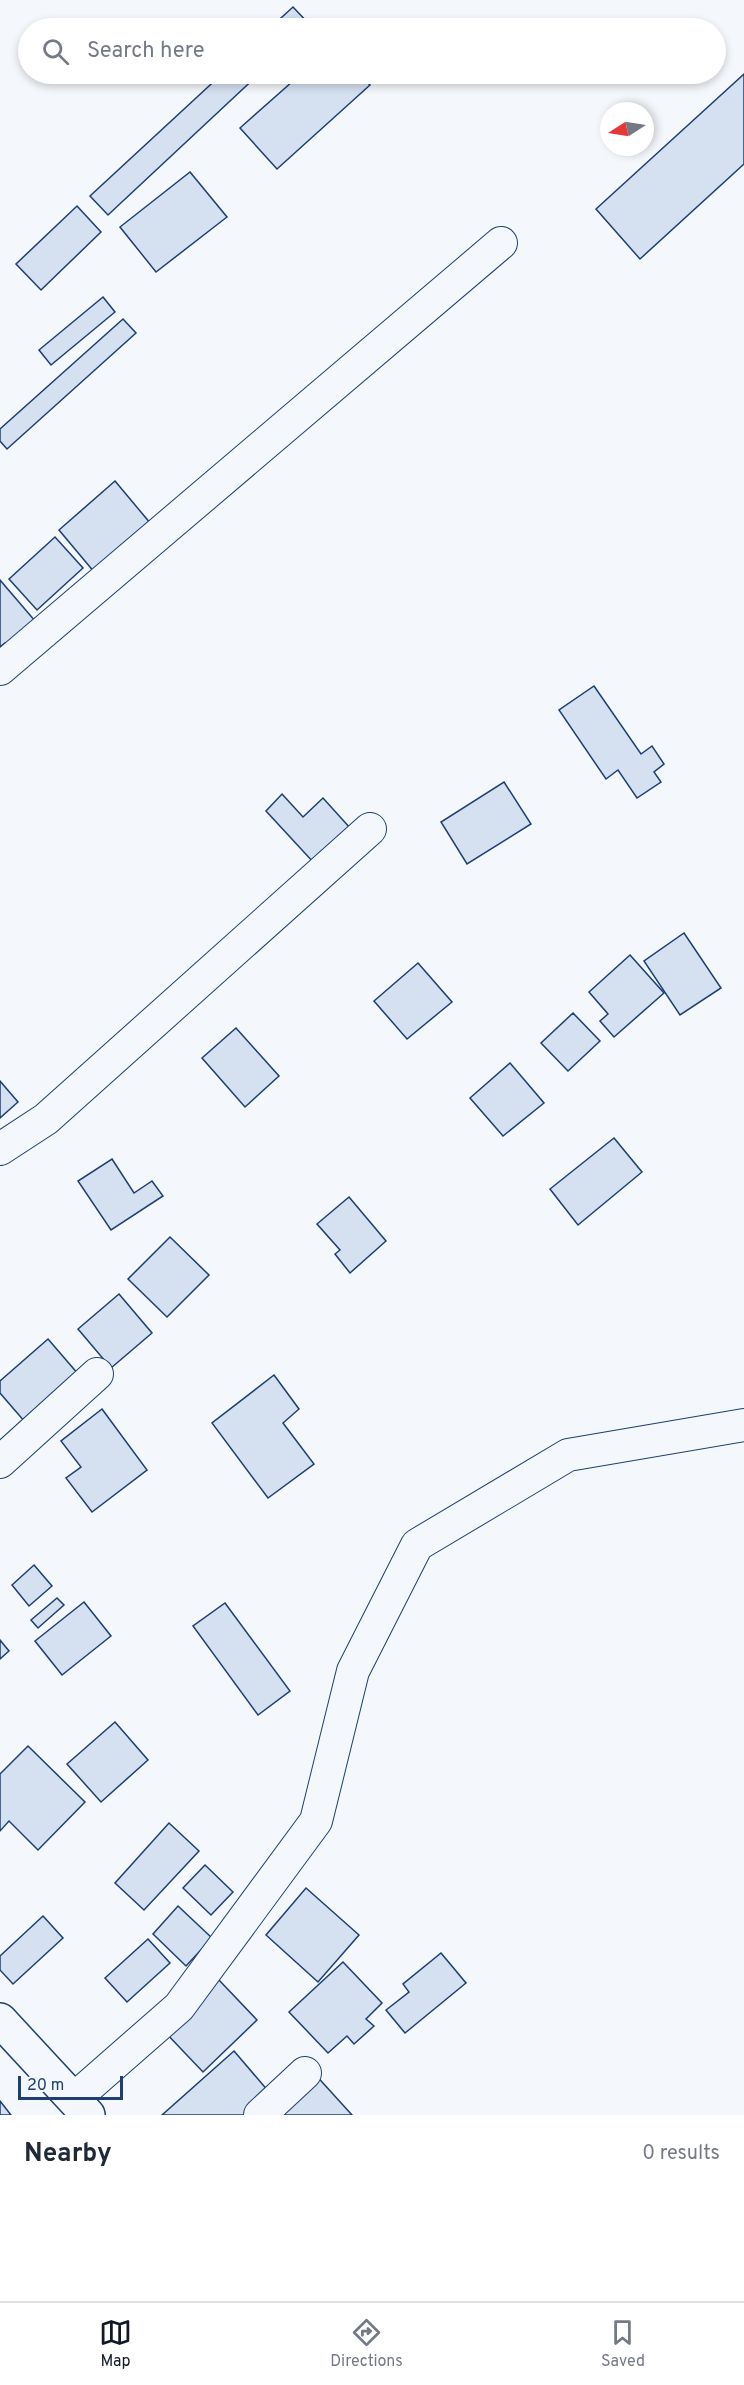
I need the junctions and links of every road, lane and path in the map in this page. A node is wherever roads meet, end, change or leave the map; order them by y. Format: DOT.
graph roads {
  1 [pos="501,243"];
  2 [pos="0,669"];
  3 [pos="370,829"];
  4 [pos="0,1149"];
  5 [pos="97,1374"];
  6 [pos="744,1425"];
  7 [pos="0,1462"];
  8 [pos="0,2020"];
  9 [pos="305,2073"];
  10 [pos="81,2107"];
  11 [pos="260,2115"];
  1 -- 2 [label="street"];
  3 -- 4 [label="street"];
  5 -- 7 [label="street"];
  6 -- 10 [label="street"];
  8 -- 10 [label="street"];
  9 -- 11 [label="street"];
}
